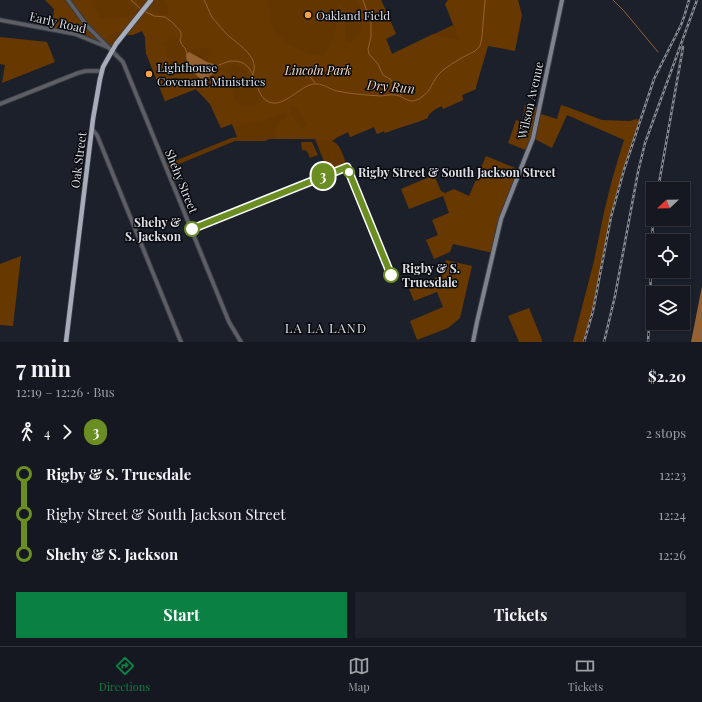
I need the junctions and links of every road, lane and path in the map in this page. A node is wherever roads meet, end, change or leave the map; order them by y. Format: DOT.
graph roads {
  1 [pos="68,0"];
  2 [pos="150,0"];
  3 [pos="562,0"];
  4 [pos="0,20"];
  5 [pos="111,50"];
  6 [pos="102,71"];
  7 [pos="0,104"];
  8 [pos="92,129"];
  9 [pos="66,342"];
  10 [pos="181,342"];
  11 [pos="241,342"];
  12 [pos="473,342"];
  1 -- 5 [label="street"];
  2 -- 5 [label="highway, Oak Street"];
  3 -- 12 [label="main road, Wilson Avenue"];
  4 -- 5 [label="street, Early Road"];
  5 -- 6 [label="highway, Oak Street"];
  5 -- 11 [label="street, Shehy Street"];
  6 -- 7 [label="street"];
  6 -- 8 [label="highway, Oak Street"];
  8 -- 9 [label="highway, Oak Street"];
  8 -- 10 [label="street"];
}
